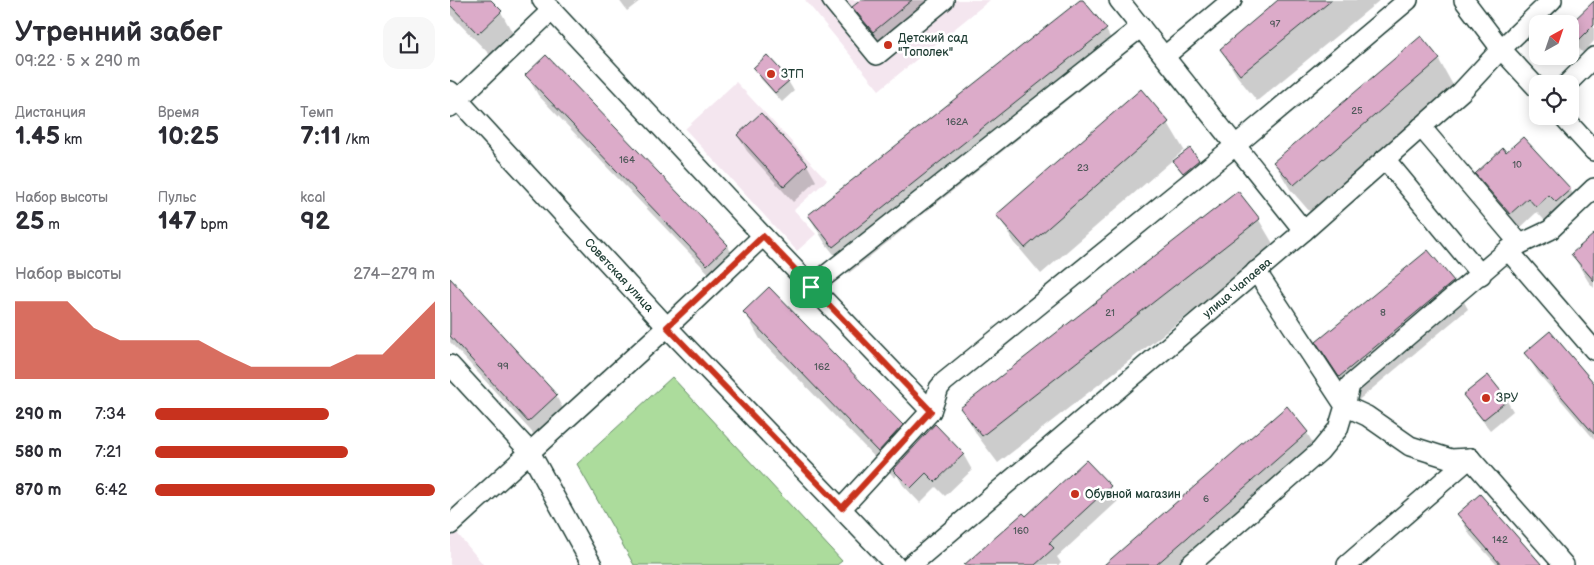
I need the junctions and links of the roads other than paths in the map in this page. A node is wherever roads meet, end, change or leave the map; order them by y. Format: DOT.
graph roads {
  1 [pos="832,0"];
  2 [pos="944,0"];
  3 [pos="1119,0"];
  4 [pos="1232,0"];
  5 [pos="1408,0"];
  6 [pos="1464,0"];
  7 [pos="1552,0"];
  8 [pos="547,5"];
  9 [pos="1141,27"];
  10 [pos="1501,49"];
  11 [pos="1165,56"];
  12 [pos="1594,57"];
  13 [pos="1576,75"];
  14 [pos="1529,79"];
  15 [pos="453,100"];
  16 [pos="1570,125"];
  17 [pos="1421,127"];
  18 [pos="1236,145"];
  19 [pos="1594,151"];
  20 [pos="1385,159"];
  21 [pos="1594,188"];
  22 [pos="1304,231"];
  23 [pos="763,236"];
  24 [pos="1514,247"];
  25 [pos="1256,271"];
  26 [pos="1480,275"];
  27 [pos="811,287"];
  28 [pos="667,327"];
  29 [pos="1594,350"];
  30 [pos="450,365"];
  31 [pos="1346,406"];
  32 [pos="931,411"];
  33 [pos="530,452"];
  34 [pos="1470,458"];
  35 [pos="842,508"];
  36 [pos="450,525"];
  37 [pos="592,565"];
  38 [pos="895,565"];
  39 [pos="911,565"];
  40 [pos="1190,565"];
  41 [pos="1347,565"];
  42 [pos="1564,565"];
  1 -- 2 [label="street"];
  3 -- 9 [label="street"];
  4 -- 11 [label="street"];
  5 -- 18 [label="street"];
  6 -- 10 [label="street"];
  7 -- 10 [label="street, улица Чапаева"];
  8 -- 15 [label="street"];
  8 -- 23 [label="street"];
  9 -- 11 [label="street"];
  9 -- 27 [label="street"];
  10 -- 14 [label="street"];
  10 -- 17 [label="street, улица Чапаева"];
  11 -- 18 [label="street"];
  12 -- 13 [label="street"];
  15 -- 28 [label="street, Советская улица"];
  16 -- 19 [label="street"];
  17 -- 20 [label="street, улица Чапаева"];
  17 -- 24 [label="street"];
  18 -- 22 [label="street"];
  18 -- 32 [label="street"];
  20 -- 22 [label="street, улица Чапаева"];
  20 -- 26 [label="street"];
  21 -- 24 [label="street"];
  22 -- 25 [label="street, улица Чапаева"];
  23 -- 27 [label="street"];
  23 -- 28 [label="street"];
  24 -- 26 [label="street"];
  24 -- 29 [label="street"];
  25 -- 31 [label="street"];
  25 -- 39 [label="street, улица Чапаева"];
  26 -- 31 [label="street"];
  27 -- 32 [label="street"];
  28 -- 33 [label="street"];
  28 -- 35 [label="street, Советская улица"];
  30 -- 33 [label="street"];
  31 -- 34 [label="street"];
  31 -- 40 [label="street"];
  32 -- 35 [label="street"];
  33 -- 36 [label="street"];
  33 -- 37 [label="street"];
  34 -- 41 [label="street"];
  34 -- 42 [label="street"];
  35 -- 38 [label="street, Советская улица"];
}
